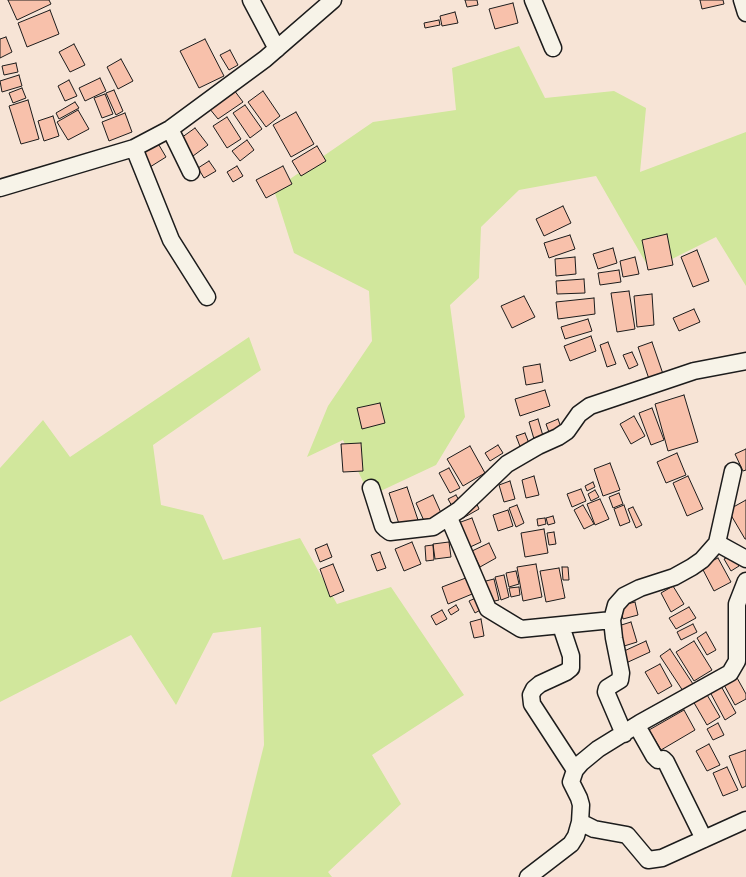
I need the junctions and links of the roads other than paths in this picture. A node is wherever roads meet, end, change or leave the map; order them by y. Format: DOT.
graph roads {
  1 [pos="251,0"];
  2 [pos="333,0"];
  3 [pos="533,0"];
  4 [pos="742,0"];
  5 [pos="746,13"];
  6 [pos="553,48"];
  7 [pos="277,49"];
  8 [pos="170,129"];
  9 [pos="134,148"];
  10 [pos="191,172"];
  11 [pos="0,188"];
  12 [pos="207,297"];
  13 [pos="746,361"];
  14 [pos="733,471"];
  15 [pos="371,488"];
  16 [pos="449,518"];
  17 [pos="717,543"];
  18 [pos="746,559"];
  19 [pos="746,581"];
  20 [pos="612,620"];
  21 [pos="561,626"];
  22 [pos="630,730"];
  23 [pos="575,770"];
  24 [pos="746,820"];
  25 [pos="580,822"];
  26 [pos="704,839"];
  27 [pos="528,877"];
  1 -- 7 [label="street"];
  2 -- 7 [label="street"];
  3 -- 6 [label="street"];
  4 -- 5 [label="street"];
  7 -- 8 [label="street"];
  8 -- 9 [label="street"];
  8 -- 10 [label="street"];
  9 -- 11 [label="street"];
  9 -- 12 [label="street"];
  13 -- 16 [label="street"];
  14 -- 17 [label="street"];
  15 -- 16 [label="street"];
  16 -- 21 [label="street"];
  17 -- 18 [label="street"];
  17 -- 20 [label="street"];
  19 -- 22 [label="street"];
  20 -- 21 [label="street"];
  20 -- 22 [label="street"];
  21 -- 23 [label="street"];
  22 -- 23 [label="street"];
  22 -- 26 [label="street"];
  23 -- 25 [label="street"];
  24 -- 26 [label="street"];
  25 -- 26 [label="street"];
  25 -- 27 [label="street"];
}
